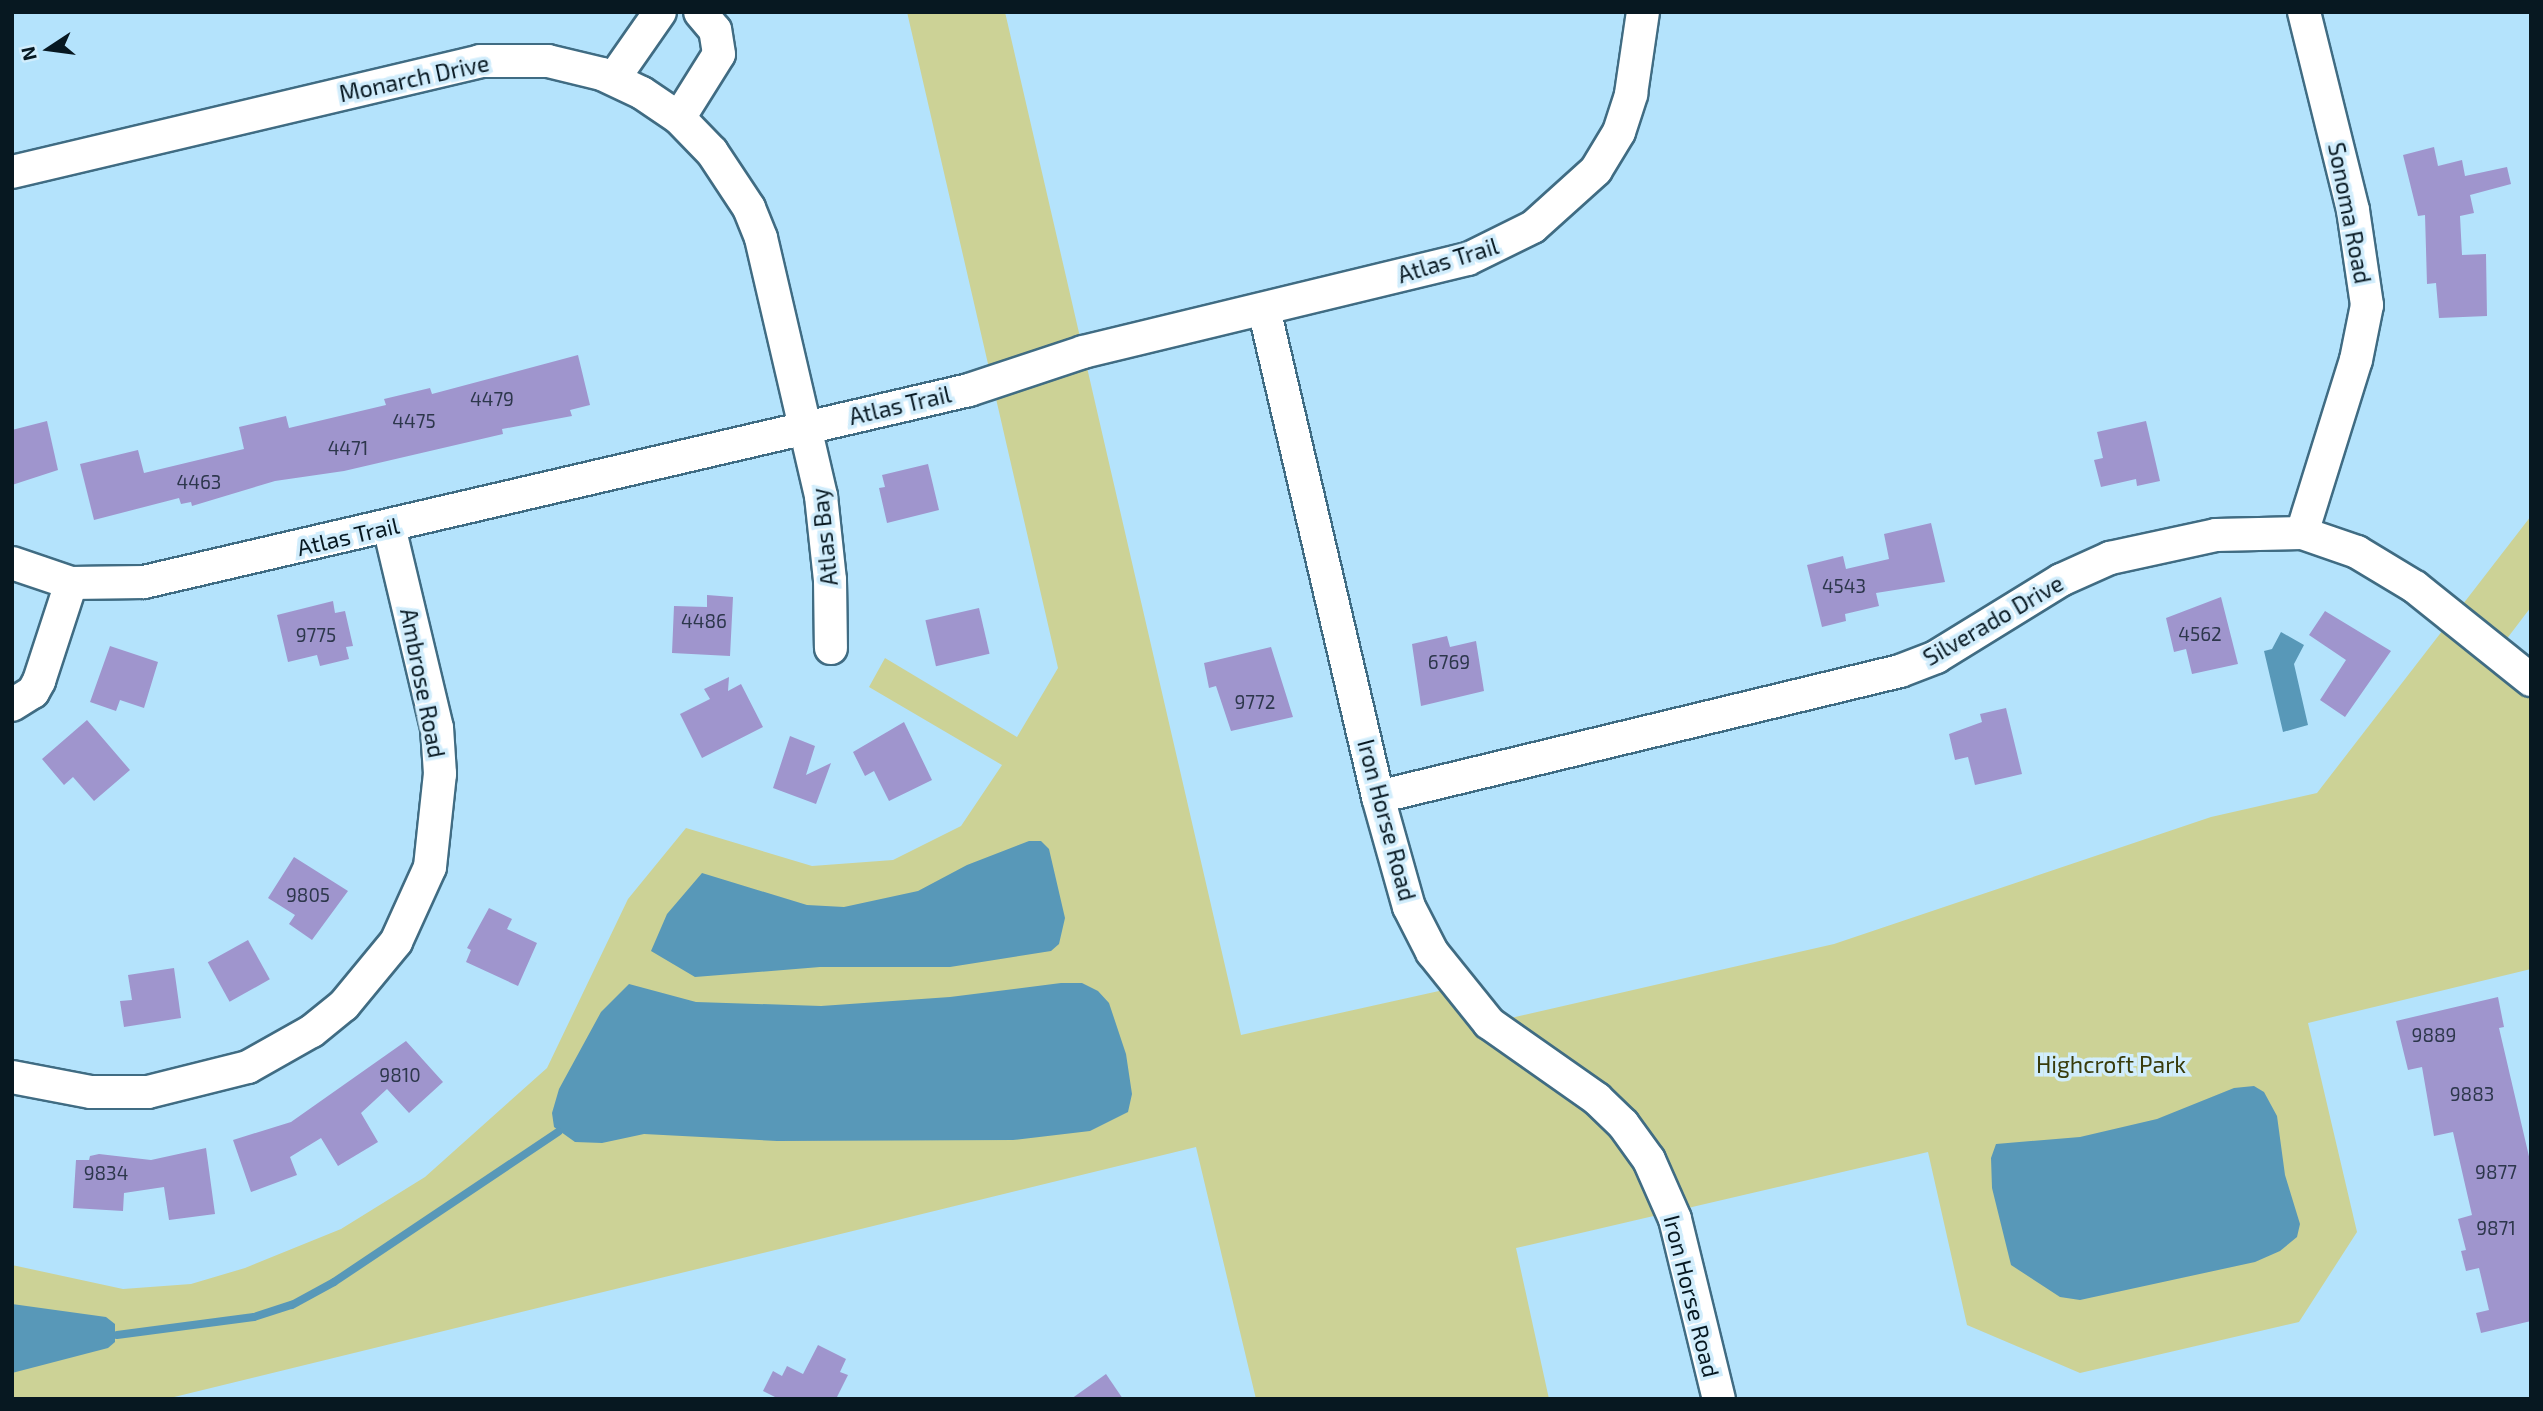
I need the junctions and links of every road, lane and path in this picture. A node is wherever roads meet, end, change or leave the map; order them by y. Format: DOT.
graph roads {
  1 [pos="660,12"];
  2 [pos="700,12"];
  3 [pos="1643,12"];
  4 [pos="2305,12"];
  5 [pos="614,78"];
  6 [pos="679,118"];
  7 [pos="12,173"];
  8 [pos="1264,309"];
  9 [pos="807,427"];
  10 [pos="390,526"];
  11 [pos="2302,533"];
  12 [pos="12,563"];
  13 [pos="71,583"];
  14 [pos="831,648"];
  15 [pos="2531,680"];
  16 [pos="12,705"];
  17 [pos="1378,797"];
  18 [pos="12,1077"];
  19 [pos="1719,1399"];
  1 -- 5 [label="street"];
  2 -- 6 [label="street"];
  3 -- 8 [label="street, Atlas Trail"];
  4 -- 11 [label="street, Sonoma Road"];
  5 -- 6 [label="street, Monarch Drive"];
  5 -- 7 [label="street, Monarch Drive"];
  6 -- 9 [label="street, Monarch Drive"];
  8 -- 9 [label="street, Atlas Trail"];
  8 -- 17 [label="street, Iron Horse Road"];
  9 -- 10 [label="street, Atlas Trail"];
  9 -- 14 [label="street, Atlas Bay"];
  10 -- 13 [label="street, Atlas Trail"];
  10 -- 18 [label="street, Ambrose Road"];
  11 -- 15 [label="street, Silverado Drive"];
  11 -- 17 [label="street, Silverado Drive"];
  12 -- 13 [label="street, Atlas Trail"];
  13 -- 16 [label="street"];
  17 -- 19 [label="street, Iron Horse Road"];
}
